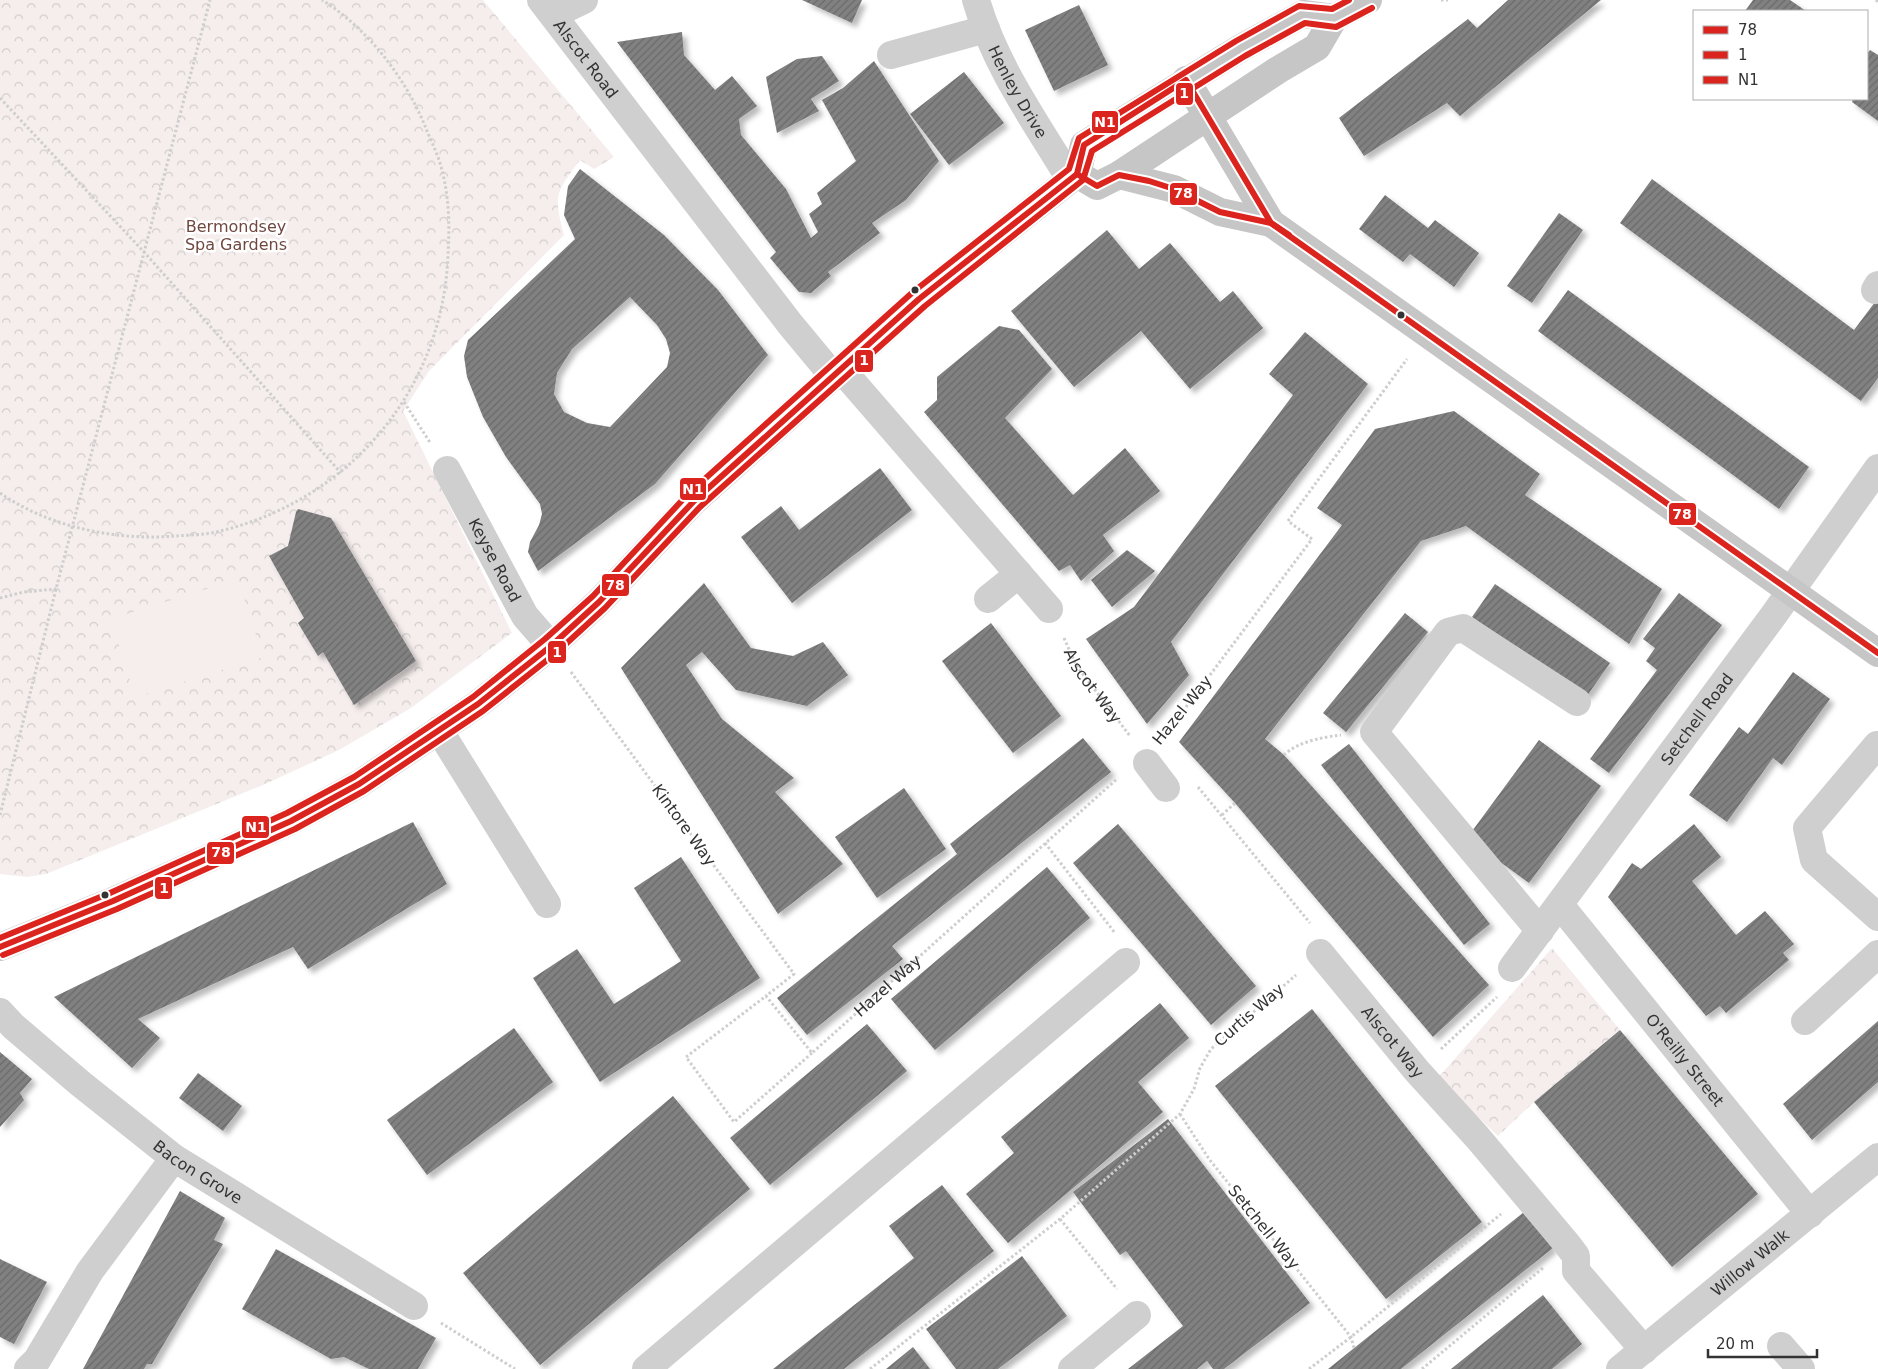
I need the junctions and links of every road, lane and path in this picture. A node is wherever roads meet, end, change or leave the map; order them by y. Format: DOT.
graph roads {
  1 [pos="210,0"];
  2 [pos="322,0"];
  3 [pos="584,0"];
  4 [pos="976,0"];
  5 [pos="1368,0"];
  6 [pos="1441,0"];
  7 [pos="1448,1"];
  8 [pos="547,8"];
  9 [pos="1334,18"];
  10 [pos="986,29"];
  11 [pos="891,55"];
  12 [pos="1186,80"];
  13 [pos="0,98"];
  14 [pos="1207,117"];
  15 [pos="1119,175"];
  16 [pos="1073,177"];
  17 [pos="1271,223"];
  18 [pos="144,252"];
  19 [pos="1407,359"];
  20 [pos="838,373"];
  21 [pos="404,402"];
  22 [pos="1878,468"];
  23 [pos="447,470"];
  24 [pos="341,473"];
  25 [pos="0,493"];
  26 [pos="72,527"];
  27 [pos="1019,574"];
  28 [pos="56,589"];
  29 [pos="1792,590"];
  30 [pos="0,598"];
  31 [pos="988,599"];
  32 [pos="1049,609"];
  33 [pos="1062,634"];
  34 [pos="551,646"];
  35 [pos="1878,653"];
  36 [pos="1577,702"];
  37 [pos="439,730"];
  38 [pos="1374,732"];
  39 [pos="1162,739"];
  40 [pos="1877,745"];
  41 [pos="1140,752"];
  42 [pos="1284,755"];
  43 [pos="1122,774"];
  44 [pos="1166,788"];
  45 [pos="1235,802"];
  46 [pos="1222,814"];
  47 [pos="0,815"];
  48 [pos="1045,843"];
  49 [pos="547,904"];
  50 [pos="1560,905"];
  51 [pos="1878,917"];
  52 [pos="1540,931"];
  53 [pos="0,947"];
  54 [pos="1320,953"];
  55 [pos="1878,954"];
  56 [pos="1126,962"];
  57 [pos="1512,968"];
  58 [pos="766,996"];
  59 [pos="0,1012"];
  60 [pos="1805,1021"];
  61 [pos="1439,1051"];
  62 [pos="812,1053"];
  63 [pos="1180,1114"];
  64 [pos="1878,1157"];
  65 [pos="174,1158"];
  66 [pos="1525,1194"];
  67 [pos="1810,1214"];
  68 [pos="1060,1218"];
  69 [pos="1567,1244"];
  70 [pos="414,1306"];
  71 [pos="1138,1315"];
  72 [pos="1352,1337"];
  73 [pos="1781,1346"];
  74 [pos="1354,1348"];
  75 [pos="1644,1350"];
  76 [pos="28,1369"];
  77 [pos="515,1369"];
  78 [pos="646,1369"];
  79 [pos="870,1369"];
  80 [pos="1072,1369"];
  81 [pos="1309,1369"];
  82 [pos="1422,1369"];
  83 [pos="1620,1369"];
  84 [pos="1801,1369"];
  1 -- 18 [label="path"];
  2 -- 21 [label="path"];
  3 -- 8 [label="street"];
  4 -- 10 [label="street, Henley Drive"];
  5 -- 9 [label="main road"];
  6 -- 7 [label="path"];
  8 -- 20 [label="street, Alscot Road"];
  9 -- 12 [label="main road"];
  9 -- 14 [label="main road"];
  10 -- 11 [label="street"];
  10 -- 16 [label="street, Henley Drive"];
  12 -- 14 [label="main road"];
  12 -- 16 [label="main road"];
  13 -- 18 [label="path"];
  14 -- 15 [label="main road"];
  14 -- 17 [label="main road"];
  15 -- 16 [label="main road"];
  15 -- 17 [label="main road"];
  16 -- 20 [label="main road"];
  17 -- 29 [label="main road"];
  18 -- 24 [label="path"];
  18 -- 26 [label="path"];
  19 -- 39 [label="path, Hazel Way"];
  20 -- 27 [label="street, Alscot Road"];
  20 -- 34 [label="main road"];
  21 -- 23 [label="path"];
  21 -- 24 [label="path"];
  22 -- 29 [label="street, Setchell Road"];
  23 -- 34 [label="street, Keyse Road"];
  24 -- 26 [label="path"];
  25 -- 26 [label="path"];
  26 -- 28 [label="path"];
  27 -- 31 [label="street"];
  27 -- 32 [label="street, Alscot Road"];
  28 -- 30 [label="path"];
  28 -- 47 [label="path"];
  29 -- 35 [label="main road"];
  29 -- 50 [label="street, Setchell Road"];
  33 -- 41 [label="path, Alscot Way"];
  34 -- 37 [label="main road"];
  34 -- 58 [label="path, Kintore Way"];
  36 -- 38 [label="street"];
  37 -- 49 [label="street"];
  37 -- 53 [label="main road"];
  38 -- 42 [label="path"];
  38 -- 52 [label="street"];
  40 -- 51 [label="street"];
  41 -- 44 [label="street"];
  43 -- 48 [label="path, Hazel Way"];
  44 -- 46 [label="path"];
  45 -- 46 [label="path"];
  46 -- 54 [label="path"];
  48 -- 56 [label="path"];
  48 -- 62 [label="path, Hazel Way"];
  50 -- 52 [label="street, Setchell Road"];
  50 -- 67 [label="street, O'Reilly Street"];
  52 -- 57 [label="street, Setchell Road"];
  54 -- 63 [label="path, Curtis Way"];
  54 -- 66 [label="street, Alscot Way"];
  55 -- 60 [label="street"];
  56 -- 78 [label="street"];
  57 -- 61 [label="path"];
  58 -- 62 [label="path"];
  58 -- 62 [label="path, Hazel Way"];
  59 -- 65 [label="street, Bacon Grove"];
  63 -- 68 [label="path, Curtis Way"];
  63 -- 72 [label="path, Setchell Way"];
  64 -- 67 [label="street, Willow Walk"];
  65 -- 70 [label="street, Bacon Grove"];
  65 -- 76 [label="street"];
  66 -- 69 [label="street, Alscot Way"];
  66 -- 72 [label="path"];
  67 -- 75 [label="street, Willow Walk"];
  68 -- 71 [label="path"];
  68 -- 79 [label="path, Curtis Way"];
  69 -- 75 [label="street, Alscot Way"];
  69 -- 82 [label="path"];
  70 -- 77 [label="path"];
  71 -- 80 [label="street"];
  72 -- 74 [label="path"];
  72 -- 81 [label="path"];
  73 -- 84 [label="street"];
  75 -- 83 [label="street, Willow Walk"];
}
